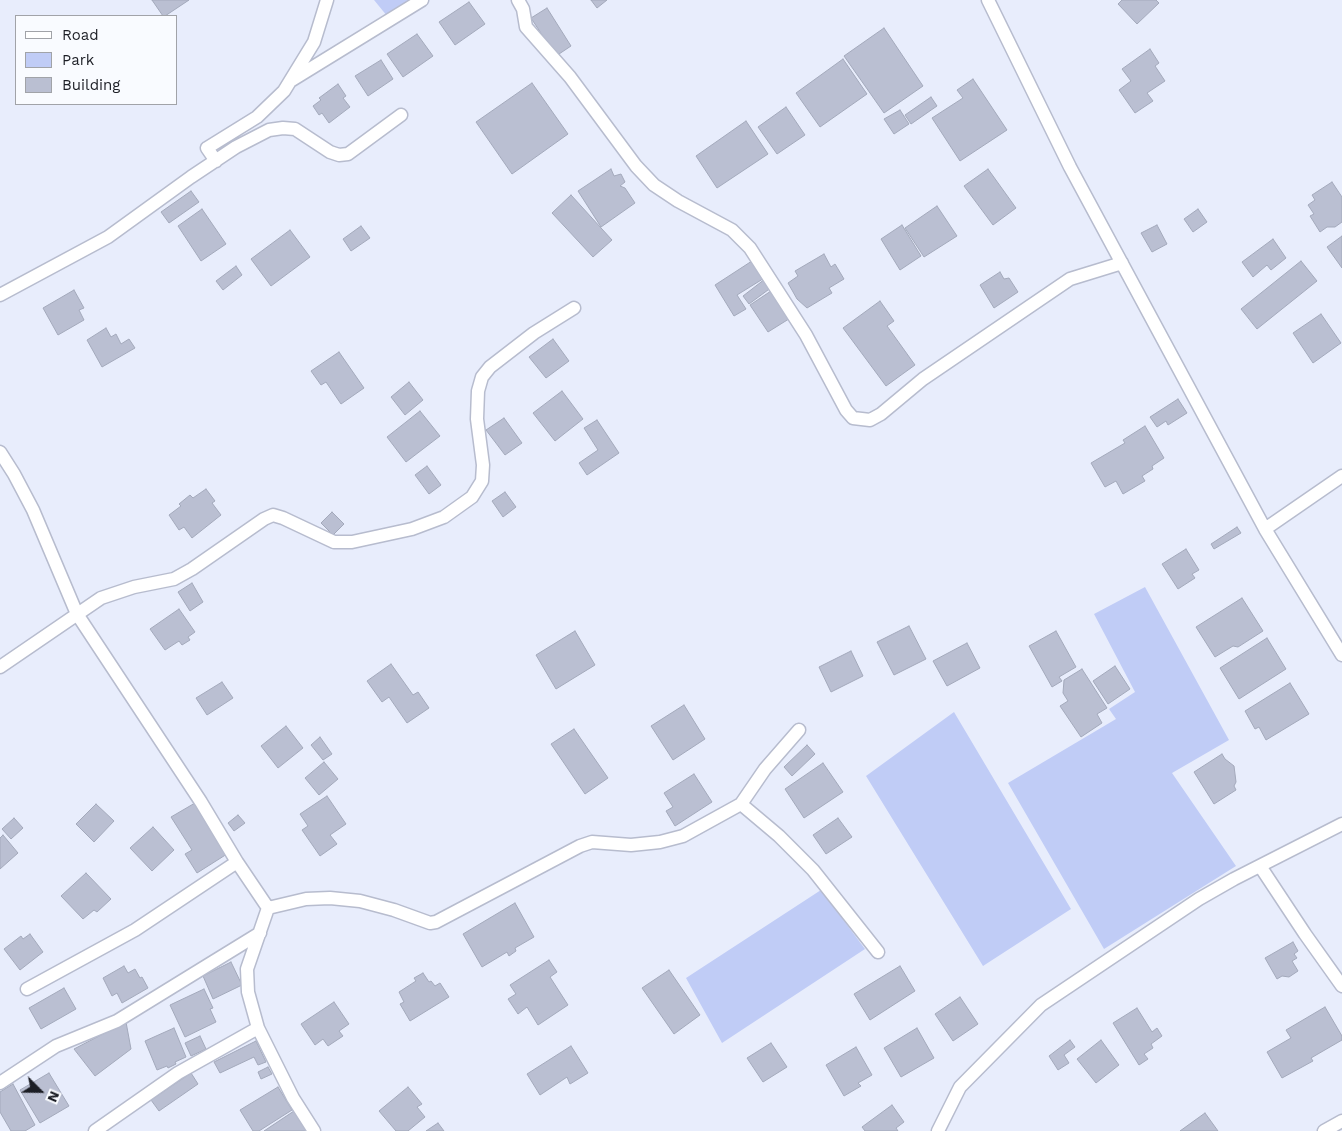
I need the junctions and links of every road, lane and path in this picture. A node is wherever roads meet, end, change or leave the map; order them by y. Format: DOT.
graph roads {
  1 [pos="327,0"];
  2 [pos="422,0"];
  3 [pos="518,0"];
  4 [pos="988,0"];
  5 [pos="290,81"];
  6 [pos="401,115"];
  7 [pos="216,161"];
  8 [pos="1122,263"];
  9 [pos="0,295"];
  10 [pos="574,308"];
  11 [pos="0,452"];
  12 [pos="1342,476"];
  13 [pos="1265,529"];
  14 [pos="77,614"];
  15 [pos="1342,655"];
  16 [pos="0,667"];
  17 [pos="799,730"];
  18 [pos="741,804"];
  19 [pos="1342,824"];
  20 [pos="237,862"];
  21 [pos="1260,866"];
  22 [pos="268,908"];
  23 [pos="260,933"];
  24 [pos="878,952"];
  25 [pos="1342,986"];
  26 [pos="27,989"];
  27 [pos="258,1028"];
  28 [pos="0,1083"];
  29 [pos="1342,1121"];
  30 [pos="939,1130"];
  31 [pos="95,1131"];
  32 [pos="314,1131"];
  33 [pos="1324,1131"];
  1 -- 5 [label="street"];
  2 -- 5 [label="street"];
  3 -- 8 [label="street"];
  4 -- 8 [label="street"];
  5 -- 7 [label="street"];
  6 -- 7 [label="street"];
  7 -- 9 [label="street"];
  8 -- 13 [label="street"];
  10 -- 14 [label="street"];
  11 -- 14 [label="street"];
  12 -- 13 [label="street"];
  13 -- 15 [label="street"];
  14 -- 16 [label="street"];
  14 -- 20 [label="street"];
  17 -- 18 [label="street"];
  18 -- 22 [label="street"];
  18 -- 24 [label="street"];
  19 -- 21 [label="street"];
  20 -- 22 [label="street"];
  20 -- 26 [label="street"];
  21 -- 25 [label="street"];
  21 -- 30 [label="street"];
  22 -- 23 [label="street"];
  23 -- 27 [label="street"];
  23 -- 28 [label="street"];
  27 -- 31 [label="street"];
  27 -- 32 [label="street"];
  29 -- 33 [label="street"];
}
